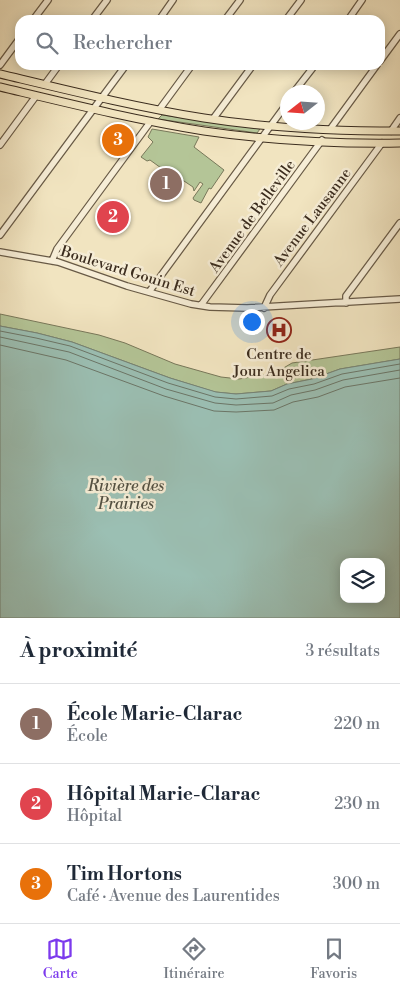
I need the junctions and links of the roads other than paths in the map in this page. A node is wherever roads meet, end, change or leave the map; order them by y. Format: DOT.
graph roads {
  1 [pos="48,0"];
  2 [pos="107,0"];
  3 [pos="173,0"];
  4 [pos="240,0"];
  5 [pos="301,0"];
  6 [pos="362,0"];
  7 [pos="37,15"];
  8 [pos="96,15"];
  9 [pos="162,15"];
  10 [pos="229,15"];
  11 [pos="290,15"];
  12 [pos="352,15"];
  13 [pos="400,34"];
  14 [pos="15,45"];
  15 [pos="385,54"];
  16 [pos="0,65"];
  17 [pos="55,70"];
  18 [pos="122,70"];
  19 [pos="188,70"];
  20 [pos="249,70"];
  21 [pos="310,70"];
  22 [pos="373,70"];
  23 [pos="0,74"];
  24 [pos="45,84"];
  25 [pos="299,85"];
  26 [pos="0,87"];
  27 [pos="36,96"];
  28 [pos="102,98"];
  29 [pos="94,108"];
  30 [pos="160,110"];
  31 [pos="280,113"];
  32 [pos="400,118"];
  33 [pos="213,119"];
  34 [pos="151,121"];
  35 [pos="271,125"];
  36 [pos="331,128"];
  37 [pos="391,130"];
  38 [pos="400,131"];
  39 [pos="262,137"];
  40 [pos="322,140"];
  41 [pos="382,143"];
  42 [pos="400,143"];
  43 [pos="0,145"];
  44 [pos="400,223"];
  45 [pos="0,236"];
  46 [pos="0,252"];
  47 [pos="52,261"];
  48 [pos="149,292"];
  49 [pos="400,299"];
  50 [pos="346,303"];
  51 [pos="201,306"];
  52 [pos="264,308"];
  1 -- 7 [label="street"];
  2 -- 8 [label="street"];
  3 -- 9 [label="street"];
  4 -- 10 [label="street"];
  5 -- 11 [label="street"];
  6 -- 12 [label="street"];
  13 -- 15 [label="street"];
  14 -- 16 [label="street"];
  17 -- 24 [label="street"];
  18 -- 28 [label="street"];
  19 -- 30 [label="street"];
  20 -- 33 [label="street"];
  21 -- 25 [label="street"];
  22 -- 36 [label="street"];
  23 -- 24 [label="main road"];
  24 -- 28 [label="main road"];
  26 -- 27 [label="main road"];
  27 -- 29 [label="main road"];
  27 -- 43 [label="street"];
  28 -- 29 [label="street"];
  28 -- 30 [label="main road"];
  29 -- 34 [label="main road"];
  29 -- 45 [label="street"];
  30 -- 33 [label="main road"];
  31 -- 35 [label="street"];
  32 -- 37 [label="street"];
  33 -- 35 [label="main road"];
  34 -- 39 [label="main road"];
  34 -- 47 [label="street"];
  35 -- 36 [label="main road"];
  35 -- 39 [label="street"];
  36 -- 37 [label="main road"];
  37 -- 38 [label="main road"];
  39 -- 40 [label="main road"];
  39 -- 48 [label="street"];
  40 -- 41 [label="main road"];
  40 -- 51 [label="street, Avenue de Belleville"];
  41 -- 42 [label="main road"];
  41 -- 52 [label="street, Avenue Lausanne"];
  44 -- 50 [label="street"];
  46 -- 47 [label="street, Boulevard Gouin Est"];
  47 -- 48 [label="street, Boulevard Gouin Est"];
  48 -- 51 [label="street, Boulevard Gouin Est"];
  49 -- 50 [label="street, Boulevard Gouin Est"];
  50 -- 52 [label="street, Boulevard Gouin Est"];
  51 -- 52 [label="street, Boulevard Gouin Est"];
}
